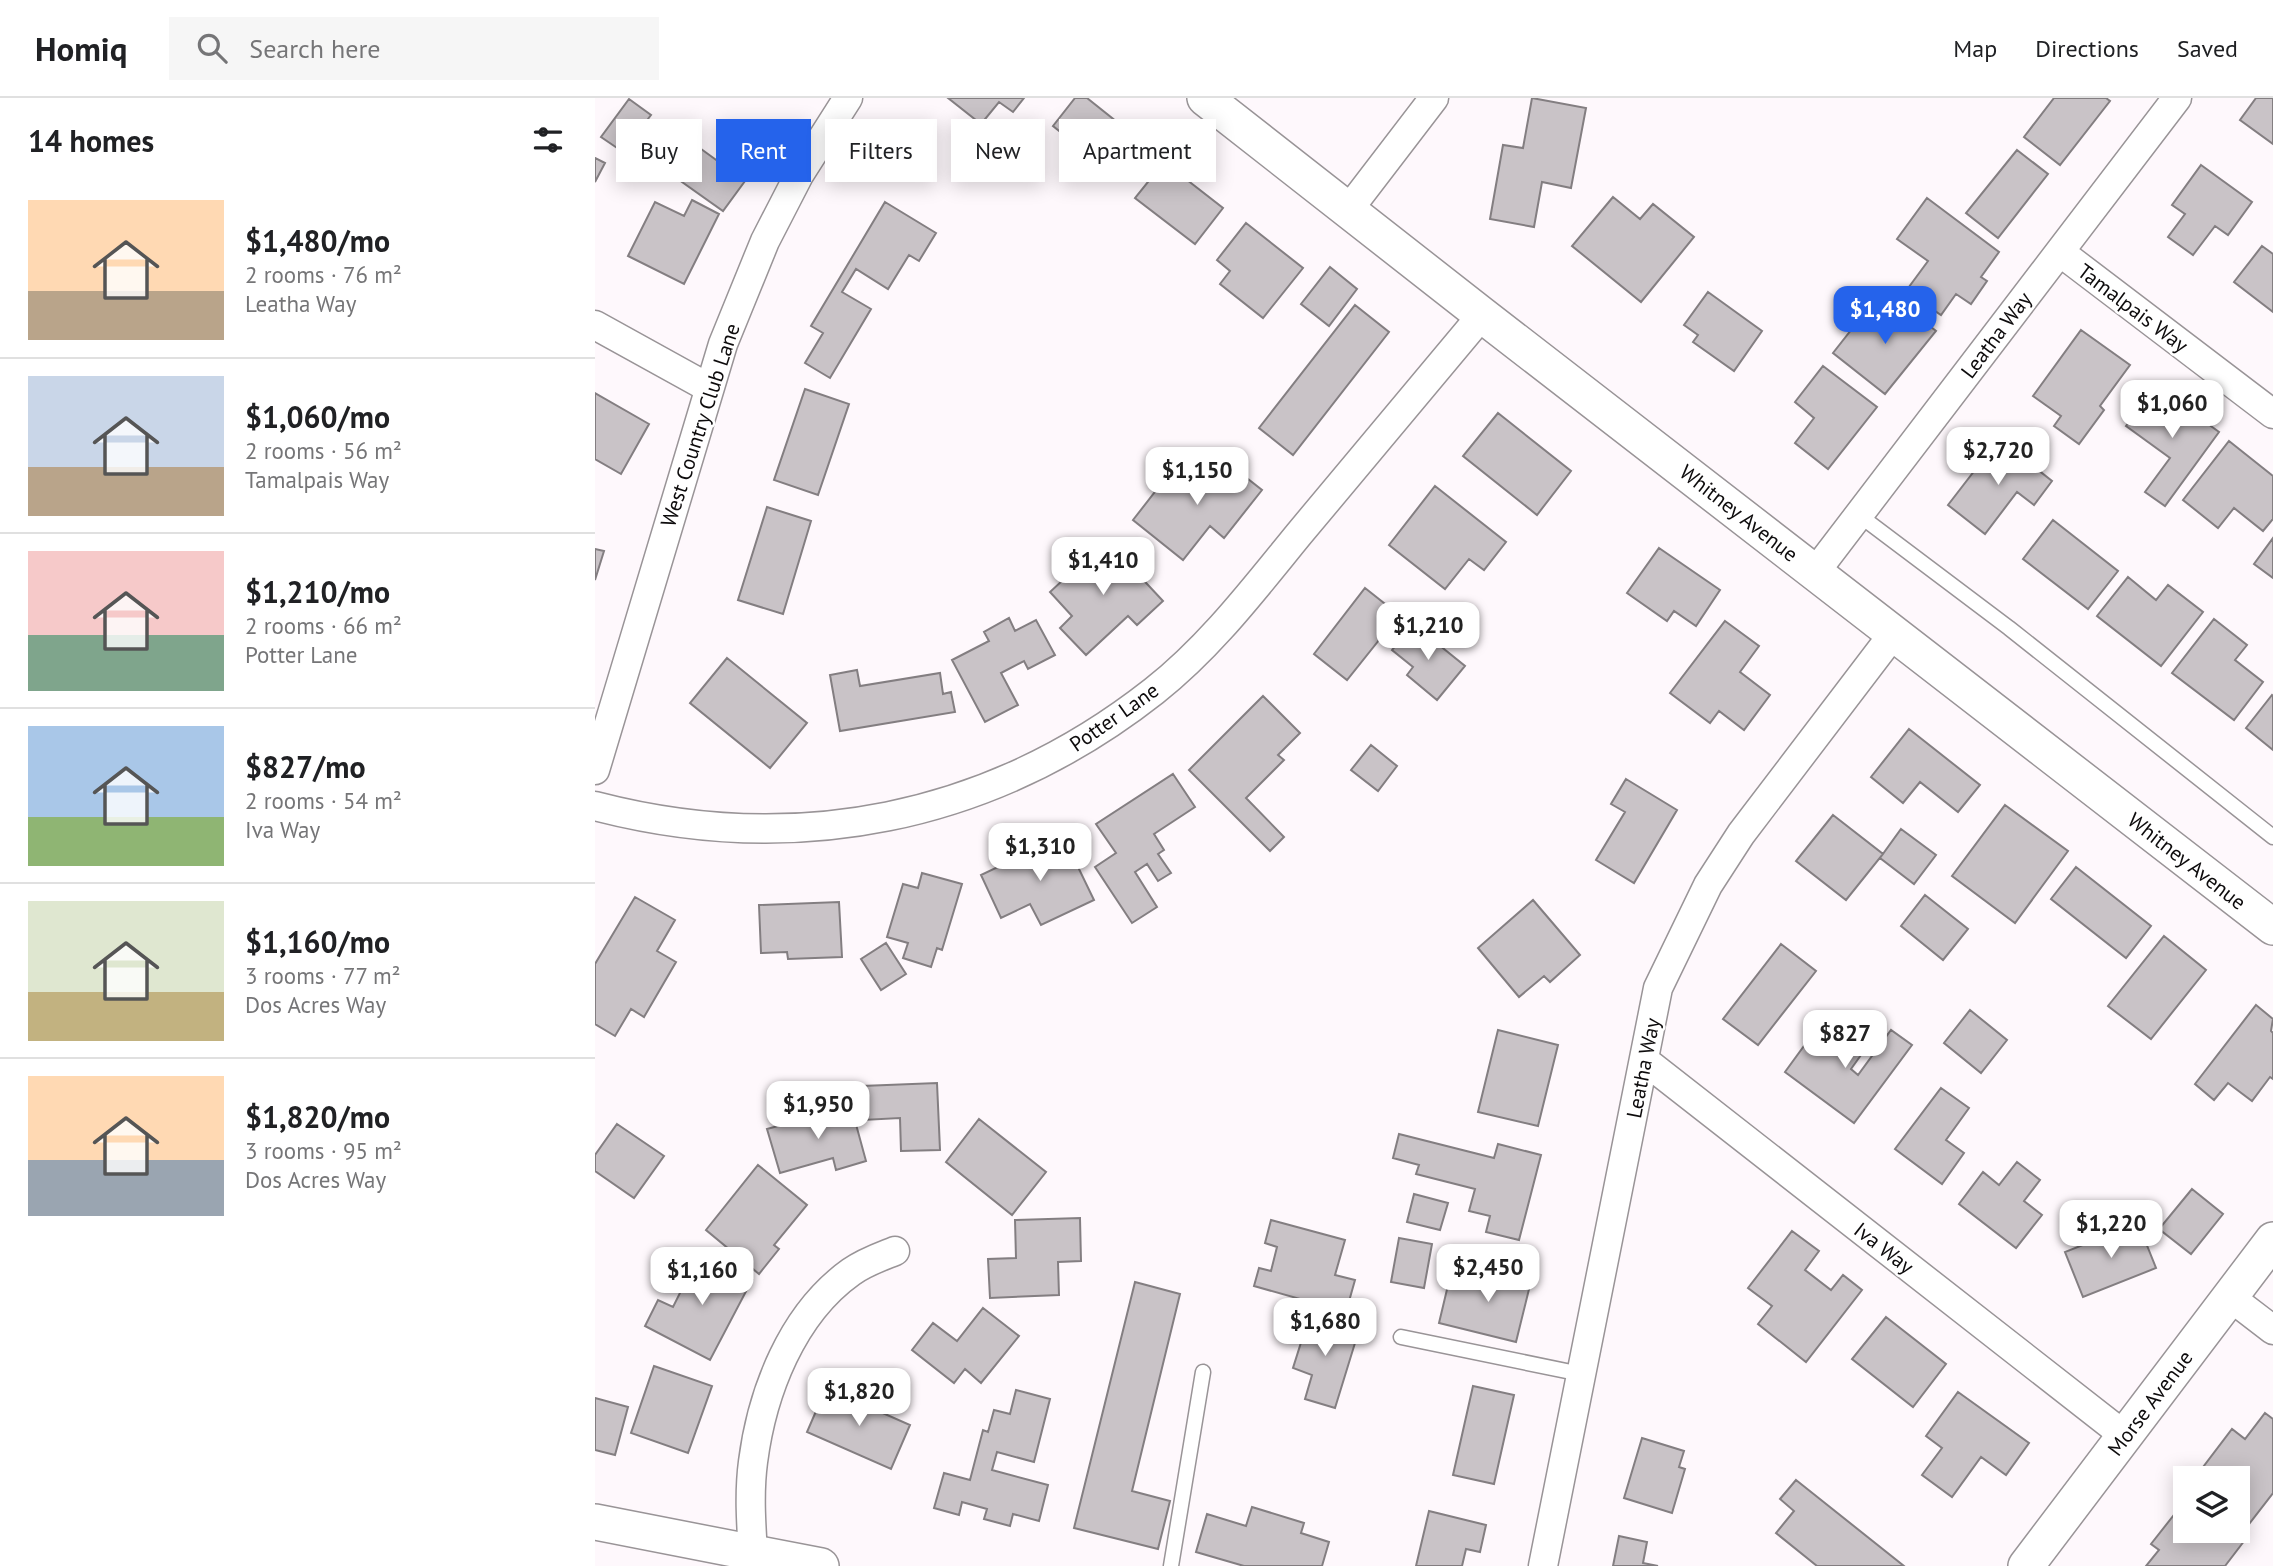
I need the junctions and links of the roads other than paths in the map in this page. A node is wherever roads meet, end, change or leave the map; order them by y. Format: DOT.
graph roads {
  1 [pos="848,98"];
  2 [pos="1205,98"];
  3 [pos="1434,98"];
  4 [pos="2177,98"];
  5 [pos="1349,209"];
  6 [pos="2060,252"];
  7 [pos="1482,315"];
  8 [pos="595,324"];
  9 [pos="709,388"];
  10 [pos="2273,414"];
  11 [pos="1859,515"];
  12 [pos="1815,571"];
  13 [pos="1894,634"];
  14 [pos="595,770"];
  15 [pos="595,806"];
  16 [pos="2273,837"];
  17 [pos="2273,927"];
  18 [pos="1644,1060"];
  19 [pos="2273,1240"];
  20 [pos="895,1251"];
  21 [pos="2230,1297"];
  22 [pos="2273,1330"];
  23 [pos="1401,1337"];
  24 [pos="1203,1372"];
  25 [pos="1581,1374"];
  26 [pos="2125,1436"];
  27 [pos="595,1522"];
  28 [pos="753,1553"];
  29 [pos="821,1566"];
  30 [pos="1171,1566"];
  31 [pos="1543,1566"];
  32 [pos="2026,1566"];
  1 -- 9 [label="street, West Country Club Lane"];
  2 -- 5 [label="street, Whitney Avenue"];
  3 -- 5 [label="street"];
  4 -- 6 [label="street, Leatha Way"];
  5 -- 7 [label="street, Whitney Avenue"];
  6 -- 10 [label="street, Tamalpais Way"];
  6 -- 11 [label="street, Leatha Way"];
  7 -- 12 [label="street, Whitney Avenue"];
  7 -- 15 [label="street, Potter Lane"];
  8 -- 9 [label="street"];
  9 -- 14 [label="street, West Country Club Lane"];
  11 -- 12 [label="street, Leatha Way"];
  11 -- 16 [label="lane"];
  12 -- 13 [label="street, Whitney Avenue"];
  13 -- 17 [label="street, Whitney Avenue"];
  13 -- 18 [label="street, Leatha Way"];
  18 -- 25 [label="street, Leatha Way"];
  18 -- 26 [label="street, Iva Way"];
  19 -- 21 [label="street, Morse Avenue"];
  20 -- 28 [label="street"];
  21 -- 22 [label="street"];
  21 -- 26 [label="street, Morse Avenue"];
  23 -- 25 [label="lane"];
  24 -- 30 [label="lane"];
  25 -- 31 [label="street, Leatha Way"];
  26 -- 32 [label="street, Morse Avenue"];
  27 -- 28 [label="street"];
  28 -- 29 [label="street"];
}
